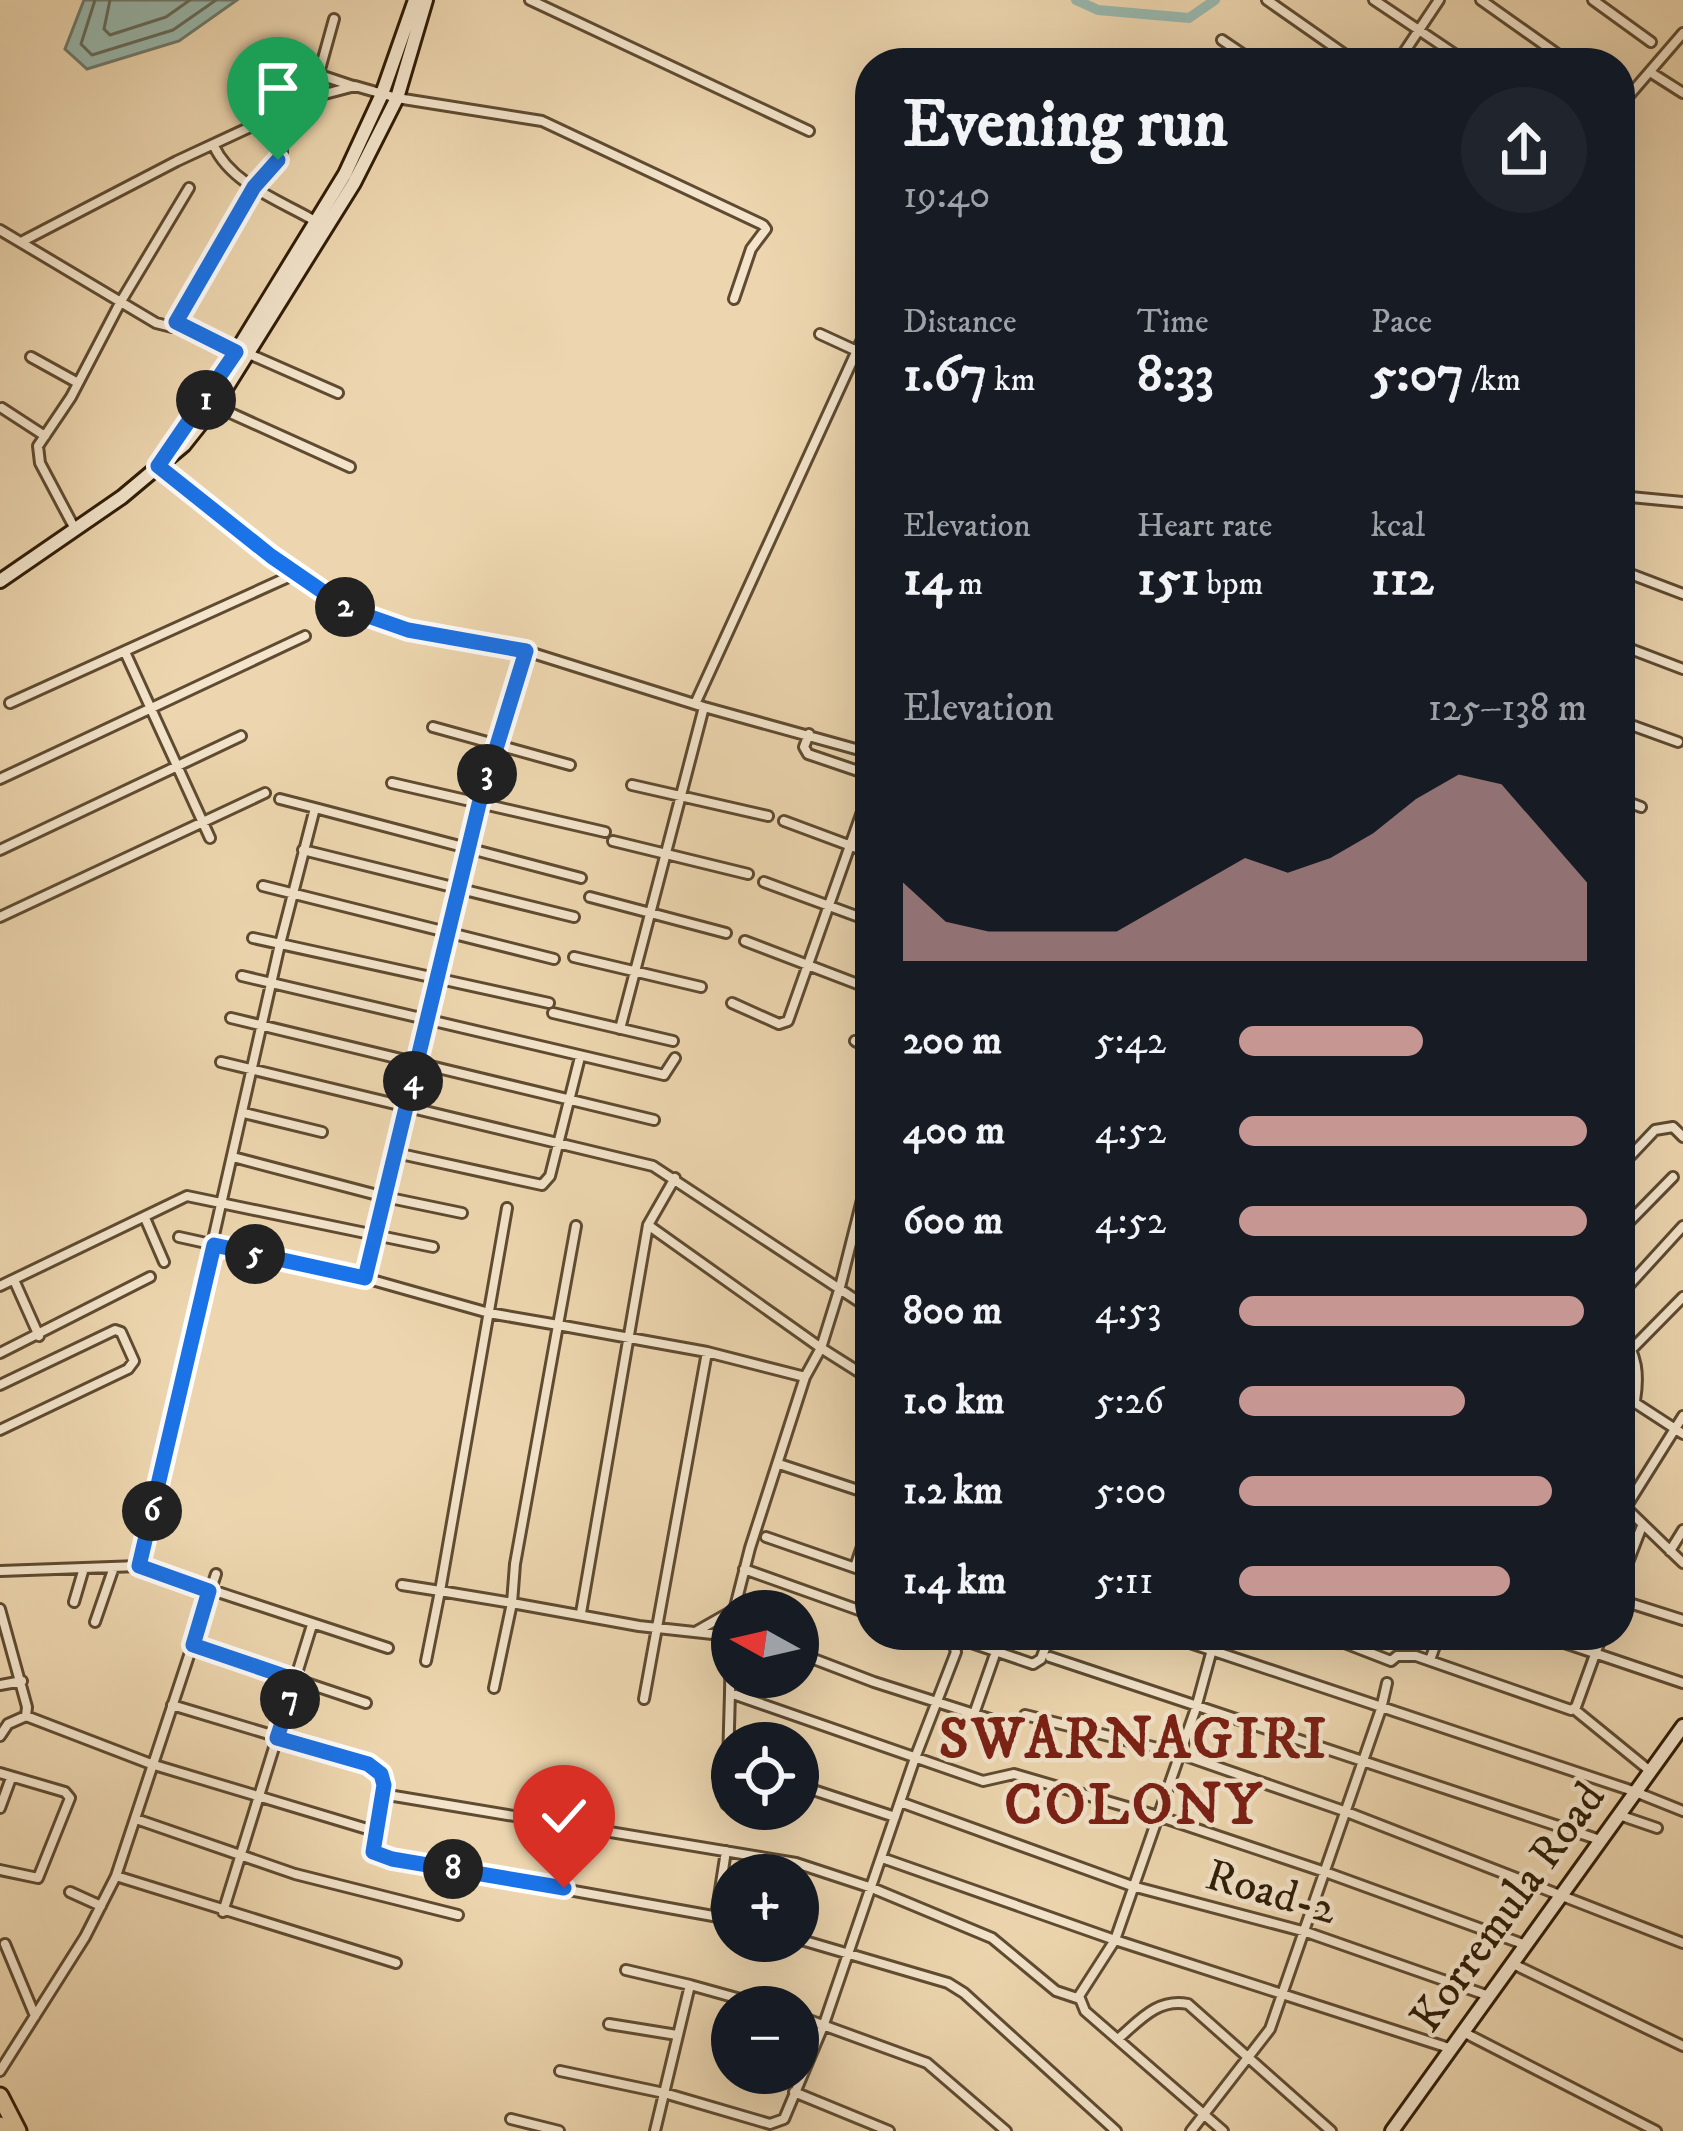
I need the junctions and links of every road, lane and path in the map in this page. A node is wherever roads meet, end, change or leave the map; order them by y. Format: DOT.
graph roads {
  1 [pos="415,0"];
  2 [pos="426,0"];
  3 [pos="530,0"];
  4 [pos="1267,0"];
  5 [pos="1374,0"];
  6 [pos="1439,0"];
  7 [pos="1481,0"];
  8 [pos="1593,0"];
  9 [pos="334,19"];
  10 [pos="1418,31"];
  11 [pos="1683,34"];
  12 [pos="1222,40"];
  13 [pos="1652,42"];
  14 [pos="1234,48"];
  15 [pos="1336,48"];
  16 [pos="1406,48"];
  17 [pos="1445,48"];
  18 [pos="1549,48"];
  19 [pos="263,56"];
  20 [pos="1650,72"];
  21 [pos="319,73"];
  22 [pos="355,86"];
  23 [pos="1635,88"];
  24 [pos="1683,93"];
  25 [pos="382,94"];
  26 [pos="397,98"];
  27 [pos="273,117"];
  28 [pos="809,131"];
  29 [pos="214,146"];
  30 [pos="254,187"];
  31 [pos="189,188"];
  32 [pos="316,222"];
  33 [pos="3,232"];
  34 [pos="23,241"];
  35 [pos="0,246"];
  36 [pos="734,299"];
  37 [pos="120,303"];
  38 [pos="176,322"];
  39 [pos="820,334"];
  40 [pos="855,350"];
  41 [pos="242,354"];
  42 [pos="855,356"];
  43 [pos="31,357"];
  44 [pos="79,383"];
  45 [pos="338,393"];
  46 [pos="215,406"];
  47 [pos="2,407"];
  48 [pos="45,436"];
  49 [pos="162,462"];
  50 [pos="350,466"];
  51 [pos="1635,497"];
  52 [pos="1683,502"];
  53 [pos="75,529"];
  54 [pos="296,573"];
  55 [pos="1635,576"];
  56 [pos="0,581"];
  57 [pos="1683,594"];
  58 [pos="305,636"];
  59 [pos="526,651"];
  60 [pos="1635,651"];
  61 [pos="125,652"];
  62 [pos="1683,669"];
  63 [pos="10,703"];
  64 [pos="700,705"];
  65 [pos="152,708"];
  66 [pos="1635,726"];
  67 [pos="433,727"];
  68 [pos="809,734"];
  69 [pos="241,736"];
  70 [pos="1678,742"];
  71 [pos="496,744"];
  72 [pos="855,748"];
  73 [pos="571,765"];
  74 [pos="178,766"];
  75 [pos="855,770"];
  76 [pos="0,778"];
  77 [pos="392,783"];
  78 [pos="632,784"];
  79 [pos="265,793"];
  80 [pos="682,796"];
  81 [pos="280,800"];
  82 [pos="479,804"];
  83 [pos="1635,805"];
  84 [pos="1641,807"];
  85 [pos="314,808"];
  86 [pos="768,816"];
  87 [pos="784,821"];
  88 [pos="203,823"];
  89 [pos="855,828"];
  90 [pos="605,832"];
  91 [pos="210,838"];
  92 [pos="613,841"];
  93 [pos="849,844"];
  94 [pos="469,847"];
  95 [pos="855,847"];
  96 [pos="0,850"];
  97 [pos="303,850"];
  98 [pos="668,854"];
  99 [pos="748,874"];
  100 [pos="581,878"];
  101 [pos="764,883"];
  102 [pos="263,886"];
  103 [pos="459,888"];
  104 [pos="292,895"];
  105 [pos="590,897"];
  106 [pos="826,905"];
  107 [pos="652,913"];
  108 [pos="855,916"];
  109 [pos="0,917"];
  110 [pos="574,917"];
  111 [pos="447,932"];
  112 [pos="726,932"];
  113 [pos="253,938"];
  114 [pos="746,941"];
  115 [pos="280,944"];
  116 [pos="574,956"];
  117 [pos="554,959"];
  118 [pos="810,966"];
  119 [pos="636,971"];
  120 [pos="242,976"];
  121 [pos="436,979"];
  122 [pos="272,982"];
  123 [pos="855,983"];
  124 [pos="701,987"];
  125 [pos="732,1003"];
  126 [pos="231,1018"];
  127 [pos="427,1022"];
  128 [pos="263,1026"];
  129 [pos="620,1029"];
  130 [pos="673,1041"];
  131 [pos="580,1057"];
  132 [pos="675,1058"];
  133 [pos="221,1062"];
  134 [pos="417,1066"];
  135 [pos="254,1069"];
  136 [pos="569,1100"];
  137 [pos="407,1108"];
  138 [pos="244,1114"];
  139 [pos="654,1120"];
  140 [pos="322,1132"];
  141 [pos="1683,1137"];
  142 [pos="559,1143"];
  143 [pos="1635,1151"];
  144 [pos="396,1153"];
  145 [pos="233,1157"];
  146 [pos="1673,1177"];
  147 [pos="675,1178"];
  148 [pos="385,1197"];
  149 [pos="223,1201"];
  150 [pos="507,1208"];
  151 [pos="462,1213"];
  152 [pos="1635,1216"];
  153 [pos="145,1218"];
  154 [pos="648,1225"];
  155 [pos="576,1226"];
  156 [pos="1683,1226"];
  157 [pos="855,1228"];
  158 [pos="376,1233"];
  159 [pos="179,1237"];
  160 [pos="214,1245"];
  161 [pos="433,1247"];
  162 [pos="164,1262"];
  163 [pos="150,1277"];
  164 [pos="365,1278"];
  165 [pos="1635,1279"];
  166 [pos="14,1280"];
  167 [pos="0,1286"];
  168 [pos="840,1287"];
  169 [pos="1683,1297"];
  170 [pos="855,1298"];
  171 [pos="489,1313"];
  172 [pos="558,1325"];
  173 [pos="38,1336"];
  174 [pos="628,1337"];
  175 [pos="1635,1345"];
  176 [pos="820,1348"];
  177 [pos="706,1352"];
  178 [pos="0,1353"];
  179 [pos="855,1370"];
  180 [pos="805,1377"];
  181 [pos="0,1385"];
  182 [pos="1635,1401"];
  183 [pos="1683,1416"];
  184 [pos="0,1430"];
  185 [pos="1679,1431"];
  186 [pos="779,1464"];
  187 [pos="1635,1488"];
  188 [pos="855,1489"];
  189 [pos="1635,1518"];
  190 [pos="1642,1526"];
  191 [pos="1683,1530"];
  192 [pos="766,1537"];
  193 [pos="1636,1538"];
  194 [pos="1670,1551"];
  195 [pos="1683,1563"];
  196 [pos="139,1566"];
  197 [pos="114,1567"];
  198 [pos="855,1567"];
  199 [pos="84,1568"];
  200 [pos="744,1569"];
  201 [pos="0,1570"];
  202 [pos="215,1574"];
  203 [pos="402,1586"];
  204 [pos="739,1590"];
  205 [pos="209,1591"];
  206 [pos="440,1592"];
  207 [pos="74,1602"];
  208 [pos="512,1604"];
  209 [pos="1635,1605"];
  210 [pos="0,1609"];
  211 [pos="855,1609"];
  212 [pos="581,1613"];
  213 [pos="1683,1620"];
  214 [pos="94,1622"];
  215 [pos="711,1623"];
  216 [pos="312,1625"];
  217 [pos="657,1628"];
  218 [pos="711,1630"];
  219 [pos="695,1632"];
  220 [pos="193,1645"];
  221 [pos="388,1648"];
  222 [pos="957,1650"];
  223 [pos="992,1650"];
  224 [pos="1044,1650"];
  225 [pos="1363,1650"];
  226 [pos="1434,1650"];
  227 [pos="1581,1650"];
  228 [pos="1596,1650"];
  229 [pos="1211,1651"];
  230 [pos="1594,1655"];
  231 [pos="994,1657"];
  232 [pos="1050,1657"];
  233 [pos="819,1660"];
  234 [pos="1430,1660"];
  235 [pos="426,1661"];
  236 [pos="296,1680"];
  237 [pos="22,1681"];
  238 [pos="1387,1683"];
  239 [pos="1683,1683"];
  240 [pos="0,1685"];
  241 [pos="494,1688"];
  242 [pos="744,1698"];
  243 [pos="644,1700"];
  244 [pos="366,1702"];
  245 [pos="938,1702"];
  246 [pos="172,1705"];
  247 [pos="1196,1708"];
  248 [pos="1381,1709"];
  249 [pos="1574,1709"];
  250 [pos="974,1714"];
  251 [pos="1025,1715"];
  252 [pos="26,1716"];
  253 [pos="993,1720"];
  254 [pos="1683,1726"];
  255 [pos="0,1736"];
  256 [pos="277,1738"];
  257 [pos="1177,1753"];
  258 [pos="915,1759"];
  259 [pos="1361,1762"];
  260 [pos="151,1764"];
  261 [pos="1650,1771"];
  262 [pos="0,1773"];
  263 [pos="11,1778"];
  264 [pos="1633,1791"];
  265 [pos="819,1792"];
  266 [pos="382,1794"];
  267 [pos="260,1797"];
  268 [pos="900,1802"];
  269 [pos="0,1808"];
  270 [pos="1344,1811"];
  271 [pos="1683,1811"];
  272 [pos="1617,1815"];
  273 [pos="1158,1816"];
  274 [pos="896,1817"];
  275 [pos="136,1820"];
  276 [pos="574,1826"];
  277 [pos="1657,1828"];
  278 [pos="374,1831"];
  279 [pos="1600,1840"];
  280 [pos="726,1851"];
  281 [pos="243,1855"];
  282 [pos="882,1858"];
  283 [pos="0,1870"];
  284 [pos="1325,1872"];
  285 [pos="116,1876"];
  286 [pos="1132,1886"];
  287 [pos="564,1888"];
  288 [pos="872,1888"];
  289 [pos="70,1892"];
  290 [pos="1560,1894"];
  291 [pos="101,1906"];
  292 [pos="224,1912"];
  293 [pos="458,1915"];
  294 [pos="1306,1932"];
  295 [pos="1115,1940"];
  296 [pos="1683,1942"];
  297 [pos="5,1944"];
  298 [pos="1523,1944"];
  299 [pos="819,1946"];
  300 [pos="848,1956"];
  301 [pos="396,1963"];
  302 [pos="1510,1963"];
  303 [pos="626,1970"];
  304 [pos="690,1984"];
  305 [pos="711,1990"];
  306 [pos="1286,1992"];
  307 [pos="1489,1996"];
  308 [pos="1080,1999"];
  309 [pos="35,2017"];
  310 [pos="819,2022"];
  311 [pos="609,2024"];
  312 [pos="824,2024"];
  313 [pos="1462,2031"];
  314 [pos="819,2035"];
  315 [pos="677,2036"];
  316 [pos="1118,2039"];
  317 [pos="1683,2046"];
  318 [pos="1449,2048"];
  319 [pos="1251,2057"];
  320 [pos="0,2071"];
  321 [pos="560,2071"];
  322 [pos="664,2093"];
  323 [pos="793,2094"];
  324 [pos="798,2094"];
  325 [pos="0,2096"];
  326 [pos="1205,2115"];
  327 [pos="511,2119"];
  328 [pos="17,2131"];
  329 [pos="559,2131"];
  330 [pos="655,2131"];
  331 [pos="889,2131"];
  332 [pos="1006,2131"];
  333 [pos="1116,2131"];
  334 [pos="1191,2131"];
  335 [pos="1223,2131"];
  336 [pos="1331,2131"];
  337 [pos="1392,2131"];
  338 [pos="1656,2131"];
  1 -- 25 [label="street"];
  2 -- 26 [label="street"];
  3 -- 28 [label="street"];
  4 -- 15 [label="street"];
  5 -- 10 [label="street"];
  6 -- 10 [label="street"];
  7 -- 18 [label="street"];
  8 -- 13 [label="street"];
  9 -- 21 [label="street"];
  10 -- 16 [label="street"];
  10 -- 17 [label="street"];
  11 -- 20 [label="street"];
  12 -- 14 [label="street"];
  19 -- 21 [label="street"];
  20 -- 23 [label="street"];
  20 -- 24 [label="street"];
  21 -- 22 [label="street"];
  22 -- 25 [label="street"];
  22 -- 27 [label="street"];
  25 -- 26 [label="street"];
  25 -- 32 [label="street"];
  26 -- 36 [label="street"];
  26 -- 41 [label="street"];
  27 -- 29 [label="street"];
  27 -- 30 [label="street"];
  29 -- 30 [label="street"];
  29 -- 34 [label="street"];
  30 -- 32 [label="street"];
  30 -- 38 [label="street"];
  31 -- 37 [label="street"];
  32 -- 41 [label="street"];
  33 -- 34 [label="street"];
  33 -- 35 [label="street"];
  34 -- 37 [label="street"];
  37 -- 38 [label="street"];
  37 -- 44 [label="street"];
  38 -- 41 [label="street"];
  39 -- 40 [label="street"];
  41 -- 45 [label="street"];
  41 -- 46 [label="street"];
  41 -- 49 [label="street"];
  42 -- 64 [label="street"];
  43 -- 44 [label="street"];
  44 -- 48 [label="street"];
  46 -- 49 [label="street"];
  46 -- 50 [label="street"];
  47 -- 48 [label="street"];
  48 -- 53 [label="street"];
  49 -- 53 [label="street"];
  49 -- 54 [label="street"];
  51 -- 52 [label="street"];
  53 -- 56 [label="street"];
  54 -- 59 [label="street"];
  54 -- 61 [label="street"];
  55 -- 57 [label="street"];
  58 -- 65 [label="street"];
  59 -- 64 [label="street"];
  59 -- 71 [label="street"];
  60 -- 62 [label="street"];
  61 -- 63 [label="street"];
  61 -- 65 [label="street"];
  64 -- 68 [label="street"];
  64 -- 80 [label="street"];
  65 -- 74 [label="street"];
  65 -- 76 [label="street"];
  66 -- 70 [label="street"];
  67 -- 71 [label="street"];
  68 -- 72 [label="street"];
  68 -- 75 [label="street"];
  69 -- 74 [label="street"];
  71 -- 73 [label="street"];
  71 -- 82 [label="street"];
  74 -- 88 [label="street"];
  74 -- 96 [label="street"];
  77 -- 82 [label="street"];
  78 -- 80 [label="street"];
  79 -- 88 [label="street"];
  80 -- 86 [label="street"];
  80 -- 98 [label="street"];
  81 -- 85 [label="street"];
  82 -- 90 [label="street"];
  82 -- 94 [label="street"];
  83 -- 84 [label="street"];
  85 -- 94 [label="street"];
  85 -- 97 [label="street"];
  87 -- 93 [label="street"];
  88 -- 91 [label="street"];
  88 -- 109 [label="street"];
  89 -- 93 [label="street"];
  92 -- 98 [label="street"];
  93 -- 95 [label="street"];
  93 -- 106 [label="street"];
  94 -- 100 [label="street"];
  94 -- 103 [label="street"];
  97 -- 103 [label="street"];
  97 -- 104 [label="street"];
  98 -- 99 [label="street"];
  98 -- 107 [label="street"];
  101 -- 106 [label="street"];
  102 -- 104 [label="street"];
  103 -- 110 [label="street"];
  103 -- 111 [label="street"];
  104 -- 111 [label="street"];
  104 -- 115 [label="street"];
  105 -- 107 [label="street"];
  106 -- 108 [label="street"];
  106 -- 118 [label="street"];
  107 -- 112 [label="street"];
  107 -- 119 [label="street"];
  111 -- 117 [label="street"];
  111 -- 121 [label="street"];
  113 -- 115 [label="street"];
  114 -- 118 [label="street"];
  115 -- 121 [label="street"];
  115 -- 122 [label="street"];
  116 -- 119 [label="street"];
  118 -- 123 [label="street"];
  118 -- 125 [label="street"];
  119 -- 124 [label="street"];
  119 -- 129 [label="street"];
  120 -- 122 [label="street"];
  121 -- 127 [label="street"];
  121 -- 129 [label="street"];
  122 -- 127 [label="street"];
  122 -- 128 [label="street"];
  126 -- 128 [label="street"];
  127 -- 131 [label="street"];
  127 -- 134 [label="street"];
  128 -- 134 [label="street"];
  128 -- 135 [label="street"];
  129 -- 130 [label="street"];
  131 -- 132 [label="street"];
  131 -- 136 [label="street"];
  133 -- 135 [label="street"];
  134 -- 136 [label="street"];
  134 -- 137 [label="street"];
  135 -- 137 [label="street"];
  135 -- 138 [label="street"];
  136 -- 139 [label="street"];
  136 -- 142 [label="street"];
  137 -- 142 [label="street"];
  137 -- 144 [label="street"];
  138 -- 140 [label="street"];
  138 -- 145 [label="street"];
  141 -- 143 [label="street"];
  142 -- 144 [label="street"];
  142 -- 147 [label="street"];
  144 -- 148 [label="street"];
  145 -- 148 [label="street"];
  145 -- 149 [label="street"];
  146 -- 152 [label="street"];
  147 -- 154 [label="street"];
  147 -- 168 [label="street"];
  148 -- 151 [label="street"];
  148 -- 158 [label="street"];
  149 -- 153 [label="street"];
  149 -- 158 [label="street"];
  149 -- 160 [label="street"];
  150 -- 171 [label="street"];
  153 -- 162 [label="street"];
  153 -- 166 [label="street"];
  154 -- 174 [label="street"];
  154 -- 176 [label="street"];
  155 -- 172 [label="street"];
  156 -- 165 [label="street"];
  157 -- 168 [label="street"];
  158 -- 161 [label="street"];
  158 -- 164 [label="street"];
  159 -- 160 [label="street"];
  160 -- 164 [label="street"];
  160 -- 196 [label="street"];
  163 -- 173 [label="street"];
  164 -- 171 [label="street"];
  166 -- 167 [label="street"];
  166 -- 173 [label="street"];
  168 -- 170 [label="street"];
  168 -- 176 [label="street"];
  169 -- 175 [label="street"];
  171 -- 172 [label="street"];
  171 -- 206 [label="street"];
  172 -- 174 [label="street"];
  172 -- 208 [label="street"];
  173 -- 178 [label="street"];
  174 -- 177 [label="street"];
  174 -- 212 [label="street"];
  176 -- 179 [label="street"];
  176 -- 180 [label="street"];
  177 -- 180 [label="street"];
  177 -- 217 [label="street"];
  180 -- 186 [label="street"];
  181 -- 184 [label="street"];
  182 -- 185 [label="street"];
  183 -- 185 [label="street"];
  185 -- 187 [label="street"];
  186 -- 188 [label="street"];
  186 -- 200 [label="street"];
  189 -- 190 [label="street"];
  190 -- 193 [label="street"];
  190 -- 194 [label="street"];
  191 -- 194 [label="street"];
  192 -- 198 [label="street"];
  194 -- 195 [label="street"];
  196 -- 197 [label="street"];
  196 -- 205 [label="street"];
  197 -- 199 [label="street"];
  197 -- 214 [label="street"];
  199 -- 201 [label="street"];
  199 -- 207 [label="street"];
  200 -- 204 [label="street"];
  200 -- 211 [label="street"];
  202 -- 205 [label="street"];
  203 -- 206 [label="street"];
  205 -- 216 [label="street"];
  205 -- 220 [label="street"];
  206 -- 208 [label="street"];
  206 -- 235 [label="street"];
  208 -- 212 [label="street"];
  208 -- 241 [label="street"];
  209 -- 213 [label="street"];
  210 -- 237 [label="street"];
  212 -- 217 [label="street"];
  215 -- 219 [label="street"];
  216 -- 221 [label="street"];
  216 -- 236 [label="street"];
  217 -- 219 [label="street"];
  217 -- 243 [label="street"];
  218 -- 219 [label="street"];
  220 -- 236 [label="street"];
  220 -- 246 [label="street"];
  222 -- 245 [label="street"];
  223 -- 224 [label="street"];
  225 -- 234 [label="street"];
  226 -- 234 [label="street"];
  227 -- 230 [label="street"];
  228 -- 230 [label="street"];
  229 -- 247 [label="street"];
  229 -- 248 [label="street"];
  230 -- 239 [label="street"];
  230 -- 249 [label="street"];
  231 -- 250 [label="street"];
  232 -- 247 [label="street"];
  233 -- 245 [label="street"];
  234 -- 249 [label="street"];
  236 -- 244 [label="street"];
  236 -- 256 [label="street"];
  237 -- 240 [label="street"];
  237 -- 252 [label="street"];
  238 -- 248 [label="street"];
  242 -- 258 [label="street"];
  245 -- 250 [label="street"];
  245 -- 258 [label="street"];
  246 -- 256 [label="street"];
  246 -- 260 [label="street"];
  247 -- 257 [label="street"];
  247 -- 259 [label="street"];
  248 -- 259 [label="street"];
  248 -- 264 [label="street"];
  249 -- 261 [label="street"];
  250 -- 253 [label="street"];
  251 -- 257 [label="street"];
  252 -- 255 [label="street"];
  252 -- 260 [label="street"];
  254 -- 261 [label="street, Korremula Road"];
  256 -- 266 [label="street"];
  256 -- 267 [label="street"];
  257 -- 270 [label="street"];
  257 -- 273 [label="street"];
  258 -- 268 [label="street"];
  258 -- 273 [label="street"];
  259 -- 270 [label="street"];
  259 -- 279 [label="street"];
  260 -- 267 [label="street"];
  260 -- 275 [label="street"];
  261 -- 264 [label="street, Korremula Road"];
  262 -- 263 [label="street"];
  263 -- 269 [label="street"];
  263 -- 283 [label="street"];
  264 -- 271 [label="street"];
  264 -- 272 [label="street, Korremula Road"];
  265 -- 274 [label="street"];
  266 -- 276 [label="street"];
  266 -- 278 [label="street"];
  267 -- 278 [label="street"];
  267 -- 281 [label="street"];
  268 -- 274 [label="street"];
  268 -- 286 [label="street, Road-2"];
  270 -- 284 [label="street"];
  270 -- 290 [label="street"];
  272 -- 277 [label="street"];
  272 -- 279 [label="street, Korremula Road"];
  273 -- 284 [label="street"];
  273 -- 286 [label="street"];
  274 -- 282 [label="street"];
  275 -- 281 [label="street"];
  275 -- 285 [label="street"];
  276 -- 280 [label="street"];
  276 -- 287 [label="street"];
  278 -- 287 [label="street"];
  279 -- 290 [label="street, Korremula Road"];
  280 -- 287 [label="street"];
  280 -- 288 [label="street"];
  281 -- 292 [label="street"];
  281 -- 293 [label="street"];
  282 -- 288 [label="street"];
  282 -- 295 [label="street"];
  284 -- 294 [label="street"];
  284 -- 298 [label="street"];
  285 -- 291 [label="street"];
  285 -- 292 [label="street"];
  286 -- 294 [label="street, Road-2"];
  286 -- 295 [label="street"];
  288 -- 300 [label="street"];
  288 -- 308 [label="street"];
  289 -- 291 [label="street"];
  290 -- 296 [label="street"];
  290 -- 298 [label="street, Korremula Road"];
  291 -- 309 [label="street"];
  292 -- 301 [label="street"];
  294 -- 306 [label="street"];
  294 -- 307 [label="street, Road-2"];
  295 -- 306 [label="street"];
  295 -- 308 [label="street"];
  297 -- 309 [label="street"];
  298 -- 302 [label="street, Korremula Road"];
  299 -- 300 [label="street"];
  300 -- 312 [label="street"];
  300 -- 333 [label="street"];
  302 -- 307 [label="street, Korremula Road"];
  302 -- 317 [label="street"];
  303 -- 304 [label="street"];
  304 -- 305 [label="street"];
  304 -- 315 [label="street"];
  306 -- 318 [label="street"];
  306 -- 319 [label="street"];
  307 -- 313 [label="street, Korremula Road"];
  308 -- 316 [label="street"];
  309 -- 320 [label="street"];
  310 -- 312 [label="street"];
  311 -- 315 [label="street"];
  312 -- 314 [label="street"];
  312 -- 332 [label="street"];
  313 -- 318 [label="street, Korremula Road"];
  313 -- 338 [label="street"];
  315 -- 322 [label="street"];
  316 -- 319 [label="street"];
  316 -- 326 [label="street"];
  318 -- 337 [label="street, Korremula Road"];
  319 -- 326 [label="street"];
  319 -- 336 [label="street"];
  321 -- 322 [label="street"];
  322 -- 323 [label="street"];
  322 -- 330 [label="street"];
  324 -- 331 [label="street"];
  325 -- 328 [label="highway"];
  326 -- 334 [label="street"];
  326 -- 335 [label="street"];
  327 -- 329 [label="street"];
}
